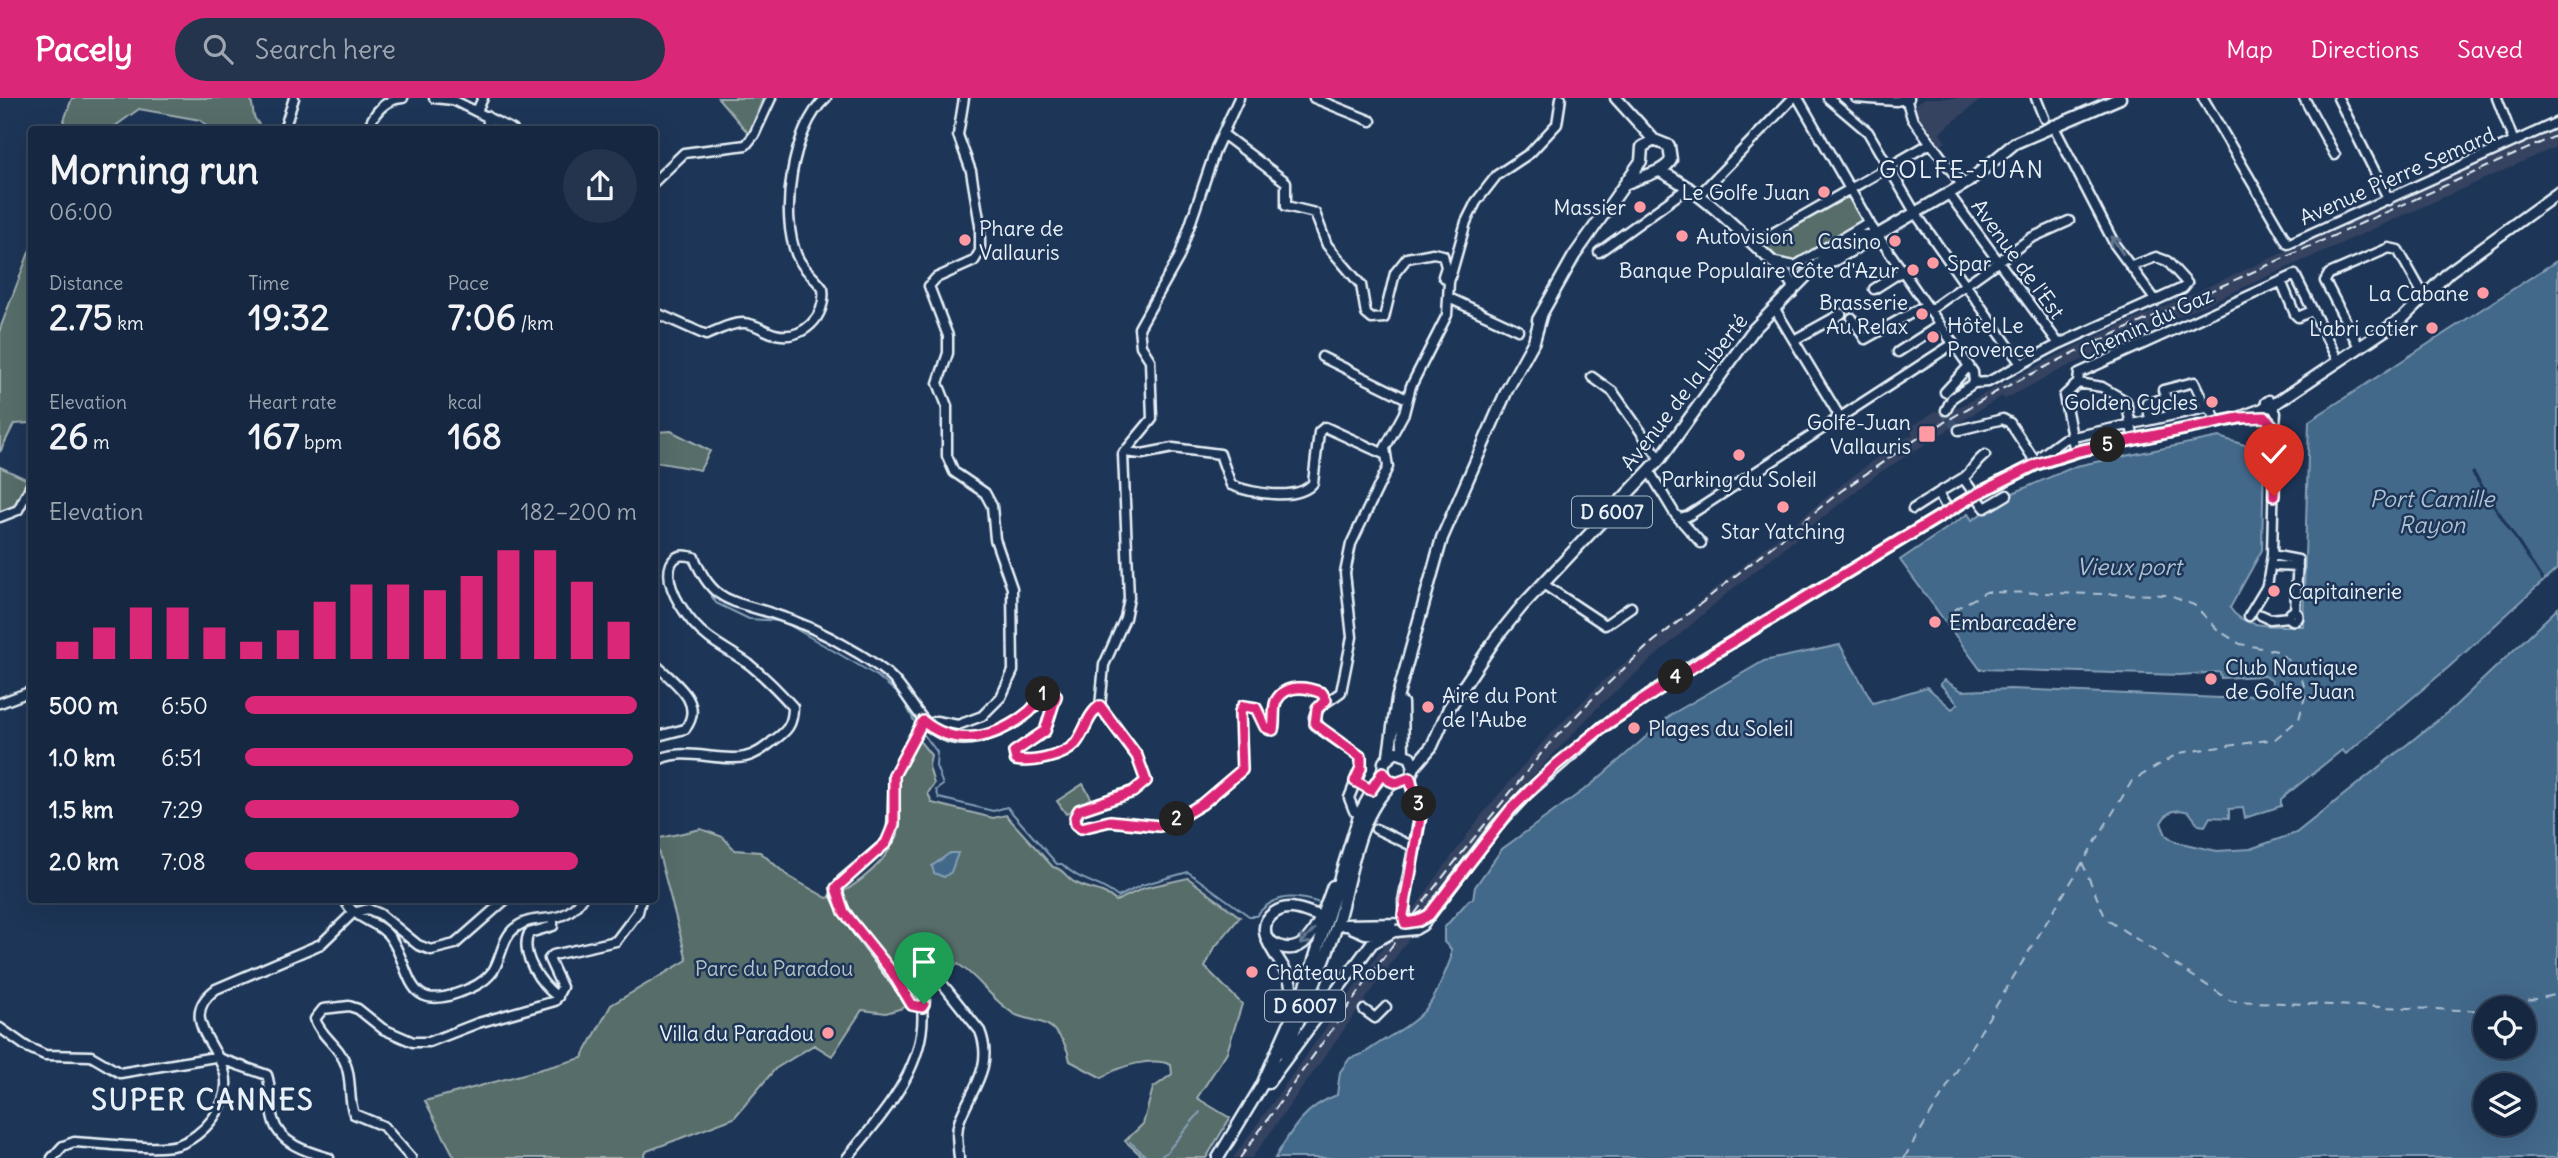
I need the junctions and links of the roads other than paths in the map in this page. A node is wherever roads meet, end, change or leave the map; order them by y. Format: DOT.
graph roads {
  1 [pos="294,98"];
  2 [pos="403,98"];
  3 [pos="433,98"];
  4 [pos="483,98"];
  5 [pos="771,98"];
  6 [pos="826,98"];
  7 [pos="964,98"];
  8 [pos="1239,98"];
  9 [pos="1314,98"];
  10 [pos="1561,98"];
  11 [pos="1616,98"];
  12 [pos="1793,98"];
  13 [pos="1798,98"];
  14 [pos="1856,98"];
  15 [pos="1907,98"];
  16 [pos="2036,98"];
  17 [pos="2120,98"];
  18 [pos="2203,98"];
  19 [pos="2304,98"];
  20 [pos="2338,98"];
  21 [pos="2497,98"];
  22 [pos="1830,99"];
  23 [pos="478,111"];
  24 [pos="487,116"];
  25 [pos="1371,121"];
  26 [pos="2048,122"];
  27 [pos="2558,122"];
  28 [pos="285,126"];
  29 [pos="371,126"];
  30 [pos="488,126"];
  31 [pos="506,126"];
  32 [pos="1224,135"];
  33 [pos="1649,142"];
  34 [pos="2514,142"];
  35 [pos="1931,143"];
  36 [pos="2335,155"];
  37 [pos="1640,160"];
  38 [pos="1671,160"];
  39 [pos="1889,168"];
  40 [pos="1658,171"];
  41 [pos="658,179"];
  42 [pos="1625,184"];
  43 [pos="1685,184"];
  44 [pos="1963,186"];
  45 [pos="1849,189"];
  46 [pos="2558,193"];
  47 [pos="1949,194"];
  48 [pos="1699,195"];
  49 [pos="2389,200"];
  50 [pos="1916,215"];
  51 [pos="2069,221"];
  52 [pos="1869,222"];
  53 [pos="1878,236"];
  54 [pos="1766,237"];
  55 [pos="1746,238"];
  56 [pos="1599,252"];
  57 [pos="1766,257"];
  58 [pos="1998,261"];
  59 [pos="2132,266"];
  60 [pos="1904,270"];
  61 [pos="1785,273"];
  62 [pos="1808,277"];
  63 [pos="2281,281"];
  64 [pos="1448,282"];
  65 [pos="1966,284"];
  66 [pos="1874,289"];
  67 [pos="1792,292"];
  68 [pos="2424,296"];
  69 [pos="1449,298"];
  70 [pos="2156,301"];
  71 [pos="1928,307"];
  72 [pos="1775,309"];
  73 [pos="2312,311"];
  74 [pos="658,314"];
  75 [pos="1841,314"];
  76 [pos="1852,318"];
  77 [pos="1940,324"];
  78 [pos="1518,330"];
  79 [pos="1794,340"];
  80 [pos="1953,344"];
  81 [pos="2059,344"];
  82 [pos="2359,347"];
  83 [pos="1898,352"];
  84 [pos="1322,357"];
  85 [pos="2338,361"];
  86 [pos="2021,364"];
  87 [pos="1592,377"];
  88 [pos="1974,383"];
  89 [pos="2078,383"];
  90 [pos="2166,398"];
  91 [pos="1407,400"];
  92 [pos="2206,408"];
  93 [pos="2269,408"];
  94 [pos="1946,410"];
  95 [pos="2170,414"];
  96 [pos="1840,417"];
  97 [pos="2155,418"];
  98 [pos="2220,422"];
  99 [pos="2131,424"];
  100 [pos="1959,429"];
  101 [pos="2101,429"];
  102 [pos="2163,436"];
  103 [pos="2073,437"];
  104 [pos="2134,440"];
  105 [pos="2105,446"];
  106 [pos="1124,452"];
  107 [pos="2075,452"];
  108 [pos="1384,454"];
  109 [pos="1985,455"];
  110 [pos="1660,459"];
  111 [pos="2037,464"];
  112 [pos="1649,471"];
  113 [pos="1963,478"];
  114 [pos="28,491"];
  115 [pos="1938,493"];
  116 [pos="1975,495"];
  117 [pos="2007,495"];
  118 [pos="1913,509"];
  119 [pos="1949,511"];
  120 [pos="0,517"];
  121 [pos="1680,517"];
  122 [pos="1701,543"];
  123 [pos="2272,555"];
  124 [pos="2277,566"];
  125 [pos="2298,567"];
  126 [pos="1544,584"];
  127 [pos="1631,607"];
  128 [pos="2261,615"];
  129 [pos="2249,616"];
  130 [pos="658,667"];
  131 [pos="1403,685"];
  132 [pos="28,692"];
  133 [pos="1326,700"];
  134 [pos="0,703"];
  135 [pos="1100,706"];
  136 [pos="926,723"];
  137 [pos="1436,735"];
  138 [pos="658,736"];
  139 [pos="1389,755"];
  140 [pos="1407,755"];
  141 [pos="658,761"];
  142 [pos="1414,767"];
  143 [pos="1383,772"];
  144 [pos="1410,778"];
  145 [pos="1355,781"];
  146 [pos="1393,783"];
  147 [pos="1371,790"];
  148 [pos="1354,811"];
  149 [pos="1376,829"];
  150 [pos="1355,831"];
  151 [pos="1416,848"];
  152 [pos="347,903"];
  153 [pos="502,903"];
  154 [pos="578,903"];
  155 [pos="640,903"];
  156 [pos="353,913"];
  157 [pos="1316,915"];
  158 [pos="553,920"];
  159 [pos="1396,928"];
  160 [pos="1267,939"];
  161 [pos="558,997"];
  162 [pos="922,1007"];
  163 [pos="1386,1007"];
  164 [pos="1364,1010"];
  165 [pos="1289,1022"];
  166 [pos="0,1028"];
  167 [pos="215,1057"];
  168 [pos="1268,1083"];
  169 [pos="1243,1123"];
  170 [pos="52,1158"];
  171 [pos="329,1158"];
  172 [pos="411,1158"];
  173 [pos="847,1158"];
  174 [pos="959,1158"];
  175 [pos="1221,1158"];
  1 -- 28 [label="street"];
  2 -- 29 [label="street"];
  3 -- 23 [label="street"];
  4 -- 23 [label="street"];
  5 -- 41 [label="street"];
  6 -- 74 [label="street"];
  7 -- 136 [label="street"];
  8 -- 32 [label="street"];
  9 -- 25 [label="street"];
  10 -- 64 [label="street"];
  11 -- 33 [label="main road"];
  12 -- 48 [label="street"];
  13 -- 45 [label="street"];
  14 -- 15 [label="street"];
  15 -- 35 [label="street"];
  16 -- 26 [label="street"];
  17 -- 26 [label="main road, Avenue de la Liberté / D 6007"];
  18 -- 49 [label="street, Avenue Pierre Semard"];
  19 -- 36 [label="street"];
  20 -- 49 [label="street"];
  21 -- 34 [label="street"];
  22 -- 39 [label="street"];
  23 -- 24 [label="street"];
  24 -- 30 [label="street"];
  24 -- 31 [label="street"];
  26 -- 44 [label="main road, Avenue de la Liberté / D 6007"];
  59 -- 26 [label="street, one-way"];
  27 -- 34 [label="street, Avenue Pierre Semard"];
  32 -- 64 [label="street"];
  32 -- 106 [label="street"];
  33 -- 37 [label="main road"];
  33 -- 38 [label="main road"];
  34 -- 49 [label="street, Avenue Pierre Semard"];
  35 -- 39 [label="street"];
  35 -- 44 [label="street"];
  37 -- 40 [label="main road"];
  37 -- 42 [label="main road"];
  38 -- 40 [label="main road"];
  38 -- 43 [label="main road"];
  39 -- 45 [label="street"];
  39 -- 50 [label="street"];
  40 -- 42 [label="main road"];
  40 -- 43 [label="main road"];
  42 -- 131 [label="main road"];
  43 -- 48 [label="main road"];
  43 -- 56 [label="street"];
  44 -- 47 [label="main road, Avenue de la Liberté / D 6007"];
  45 -- 52 [label="street"];
  45 -- 54 [label="street"];
  46 -- 68 [label="main road"];
  47 -- 50 [label="main road, Avenue de la Liberté / D 6007"];
  47 -- 58 [label="street, Avenue de l'Est"];
  48 -- 55 [label="main road"];
  50 -- 53 [label="main road, Avenue de la Liberté / D 6007"];
  50 -- 65 [label="street"];
  51 -- 58 [label="street"];
  52 -- 53 [label="street"];
  52 -- 57 [label="street"];
  53 -- 60 [label="street"];
  53 -- 62 [label="main road, Avenue de la Liberté / D 6007"];
  54 -- 55 [label="street"];
  54 -- 57 [label="street"];
  55 -- 57 [label="main road"];
  57 -- 61 [label="main road"];
  58 -- 65 [label="street"];
  58 -- 81 [label="street, Avenue de l'Est"];
  59 -- 70 [label="street"];
  59 -- 70 [label="street"];
  60 -- 66 [label="street"];
  60 -- 71 [label="street"];
  61 -- 62 [label="main road"];
  61 -- 67 [label="main road"];
  62 -- 67 [label="main road, Avenue de la Liberté / D 6007"];
  63 -- 73 [label="street"];
  63 -- 73 [label="street"];
  63 -- 89 [label="street, Chemin du Gaz"];
  64 -- 69 [label="street"];
  65 -- 71 [label="street"];
  65 -- 86 [label="street"];
  67 -- 72 [label="main road, Avenue de la Liberté / D 6007"];
  68 -- 82 [label="main road"];
  68 -- 82 [label="street"];
  69 -- 78 [label="street"];
  69 -- 91 [label="street"];
  70 -- 81 [label="street"];
  71 -- 76 [label="street"];
  71 -- 77 [label="street"];
  72 -- 79 [label="street"];
  72 -- 110 [label="main road, Avenue de la Liberté / D 6007"];
  73 -- 85 [label="street"];
  75 -- 79 [label="street"];
  77 -- 80 [label="street"];
  77 -- 83 [label="street"];
  79 -- 96 [label="street"];
  80 -- 88 [label="street"];
  80 -- 96 [label="street"];
  81 -- 86 [label="street"];
  82 -- 85 [label="main road"];
  84 -- 91 [label="street"];
  85 -- 93 [label="main road"];
  86 -- 88 [label="street"];
  87 -- 110 [label="street"];
  88 -- 94 [label="street"];
  89 -- 99 [label="street, Chemin du Gaz"];
  89 -- 103 [label="street"];
  90 -- 92 [label="street"];
  90 -- 95 [label="street"];
  90 -- 97 [label="street"];
  91 -- 108 [label="street"];
  92 -- 95 [label="street"];
  92 -- 98 [label="street"];
  93 -- 98 [label="main road"];
  93 -- 98 [label="main road"];
  93 -- 123 [label="street"];
  95 -- 97 [label="street"];
  96 -- 121 [label="street"];
  97 -- 99 [label="street"];
  97 -- 102 [label="street"];
  98 -- 102 [label="main road"];
  99 -- 101 [label="street"];
  99 -- 104 [label="street, Chemin du Gaz"];
  100 -- 111 [label="street"];
  101 -- 103 [label="street"];
  101 -- 105 [label="street"];
  102 -- 104 [label="main road"];
  103 -- 107 [label="street"];
  103 -- 111 [label="street"];
  104 -- 105 [label="main road"];
  105 -- 107 [label="main road"];
  106 -- 108 [label="street"];
  106 -- 135 [label="street"];
  107 -- 111 [label="main road"];
  108 -- 133 [label="street"];
  109 -- 113 [label="street"];
  110 -- 112 [label="main road, Avenue de la Liberté / D 6007"];
  111 -- 116 [label="main road"];
  112 -- 121 [label="street"];
  112 -- 126 [label="main road, Avenue de la Liberté / D 6007"];
  113 -- 115 [label="street"];
  113 -- 116 [label="street"];
  114 -- 120 [label="street"];
  115 -- 118 [label="street"];
  115 -- 119 [label="street"];
  116 -- 117 [label="street"];
  116 -- 119 [label="main road"];
  119 -- 159 [label="main road, bridge"];
  121 -- 122 [label="street"];
  123 -- 125 [label="street"];
  123 -- 129 [label="street"];
  124 -- 125 [label="street"];
  125 -- 128 [label="street"];
  126 -- 127 [label="street"];
  126 -- 137 [label="main road, Avenue de la Liberté / D 6007"];
  130 -- 138 [label="street"];
  131 -- 139 [label="main road"];
  131 -- 140 [label="main road"];
  132 -- 134 [label="street"];
  133 -- 135 [label="street"];
  133 -- 145 [label="street"];
  135 -- 136 [label="street"];
  136 -- 141 [label="street"];
  136 -- 162 [label="street"];
  137 -- 140 [label="main road, D 6007"];
  137 -- 142 [label="main road, D 6007"];
  139 -- 140 [label="main road"];
  139 -- 143 [label="main road"];
  140 -- 142 [label="main road"];
  142 -- 144 [label="main road"];
  143 -- 146 [label="main road"];
  143 -- 147 [label="main road, D 6007"];
  144 -- 146 [label="main road"];
  144 -- 151 [label="main road"];
  145 -- 147 [label="street"];
  145 -- 148 [label="street"];
  146 -- 168 [label="main road, D 6007"];
  147 -- 150 [label="main road, D 6007"];
  149 -- 151 [label="street"];
  150 -- 160 [label="main road, one-way"];
  150 -- 165 [label="main road, D 6007"];
  151 -- 159 [label="main road"];
  152 -- 156 [label="street"];
  153 -- 156 [label="street"];
  154 -- 158 [label="street"];
  155 -- 161 [label="street"];
  156 -- 158 [label="street"];
  156 -- 167 [label="street"];
  157 -- 160 [label="main road"];
  158 -- 161 [label="street"];
  159 -- 168 [label="main road"];
  160 -- 165 [label="main road"];
  161 -- 172 [label="street"];
  162 -- 173 [label="street"];
  162 -- 174 [label="street"];
  163 -- 164 [label="street"];
  165 -- 169 [label="main road, D 6007"];
  166 -- 167 [label="street"];
  167 -- 170 [label="street"];
  167 -- 171 [label="street"];
  168 -- 169 [label="main road, D 6007"];
  169 -- 175 [label="main road, D 6007"];
}
